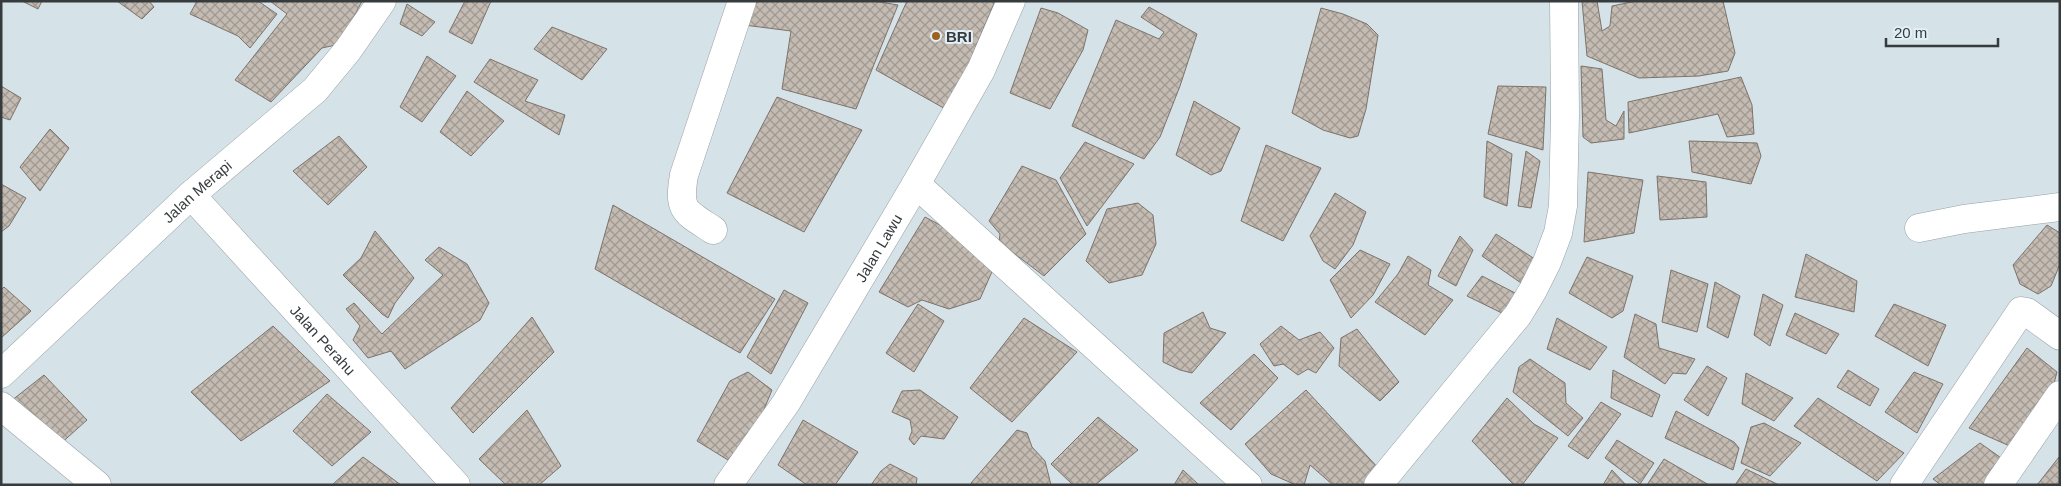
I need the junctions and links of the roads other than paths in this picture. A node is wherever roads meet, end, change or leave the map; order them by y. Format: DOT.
graph roads {
  1 [pos="382,1"];
  2 [pos="742,1"];
  3 [pos="1011,1"];
  4 [pos="1564,1"];
  5 [pos="916,184"];
  6 [pos="191,195"];
  7 [pos="2060,207"];
  8 [pos="1919,228"];
  9 [pos="713,230"];
  10 [pos="2060,336"];
  11 [pos="1,374"];
  12 [pos="2060,395"];
  13 [pos="1,406"];
  14 [pos="97,485"];
  15 [pos="456,485"];
  16 [pos="728,485"];
  17 [pos="1248,485"];
  18 [pos="1378,485"];
  19 [pos="1904,485"];
  20 [pos="1998,485"];
  1 -- 6 [label="street, Jalan Merapi"];
  2 -- 9 [label="street"];
  3 -- 5 [label="street, Jalan Lawu"];
  4 -- 18 [label="street"];
  5 -- 16 [label="street, Jalan Lawu"];
  5 -- 17 [label="street"];
  6 -- 11 [label="street, Jalan Merapi"];
  6 -- 15 [label="street, Jalan Perahu"];
  7 -- 8 [label="street"];
  10 -- 19 [label="street"];
  12 -- 20 [label="street"];
  13 -- 14 [label="street"];
}
